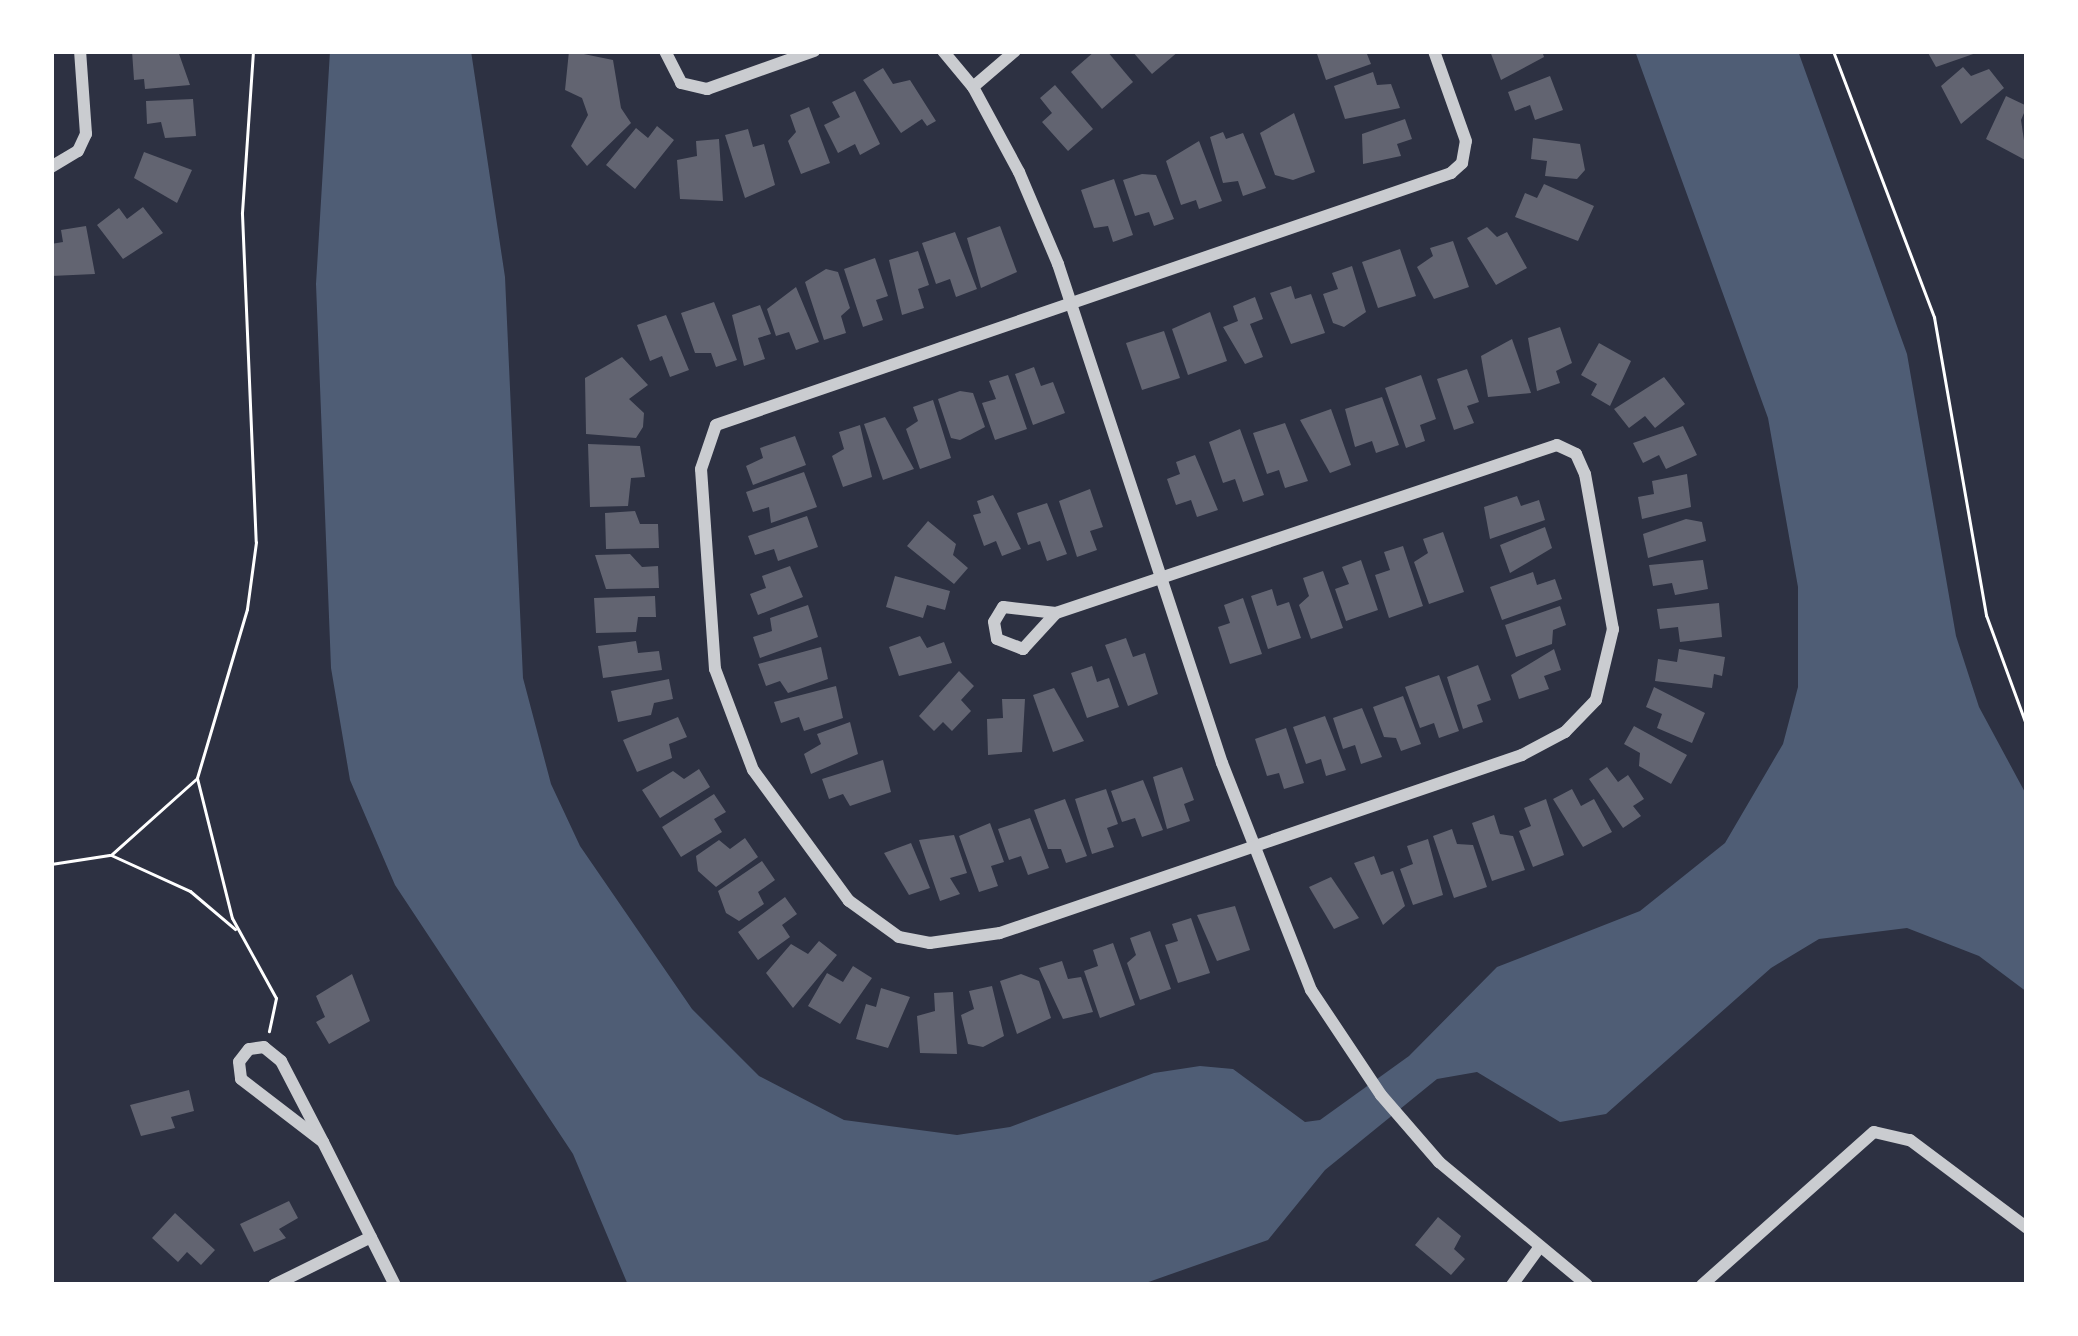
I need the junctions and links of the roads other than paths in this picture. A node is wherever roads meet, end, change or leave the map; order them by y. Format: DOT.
graph roads {
  1 [pos="80,51"];
  2 [pos="665,51"];
  3 [pos="814,51"];
  4 [pos="943,51"];
  5 [pos="1015,51"];
  6 [pos="1434,51"];
  7 [pos="974,87"];
  8 [pos="51,166"];
  9 [pos="1071,302"];
  10 [pos="1160,574"];
  11 [pos="1055,613"];
  12 [pos="1252,844"];
  13 [pos="323,1142"];
  14 [pos="2027,1228"];
  15 [pos="370,1237"];
  16 [pos="1539,1248"];
  17 [pos="274,1285"];
  18 [pos="394,1285"];
  19 [pos="1512,1285"];
  20 [pos="1587,1285"];
  21 [pos="1702,1285"];
  1 -- 8 [label="street"];
  2 -- 3 [label="street"];
  4 -- 7 [label="street"];
  5 -- 7 [label="street"];
  6 -- 9 [label="street"];
  7 -- 9 [label="street"];
  9 -- 10 [label="street"];
  9 -- 12 [label="street"];
  10 -- 11 [label="street"];
  10 -- 12 [label="street"];
  10 -- 12 [label="street"];
  11 -- 11 [label="street"];
  12 -- 16 [label="street"];
  13 -- 13 [label="street"];
  13 -- 15 [label="street"];
  14 -- 21 [label="street"];
  15 -- 17 [label="street"];
  15 -- 18 [label="street"];
  16 -- 19 [label="street"];
  16 -- 20 [label="street"];
}
